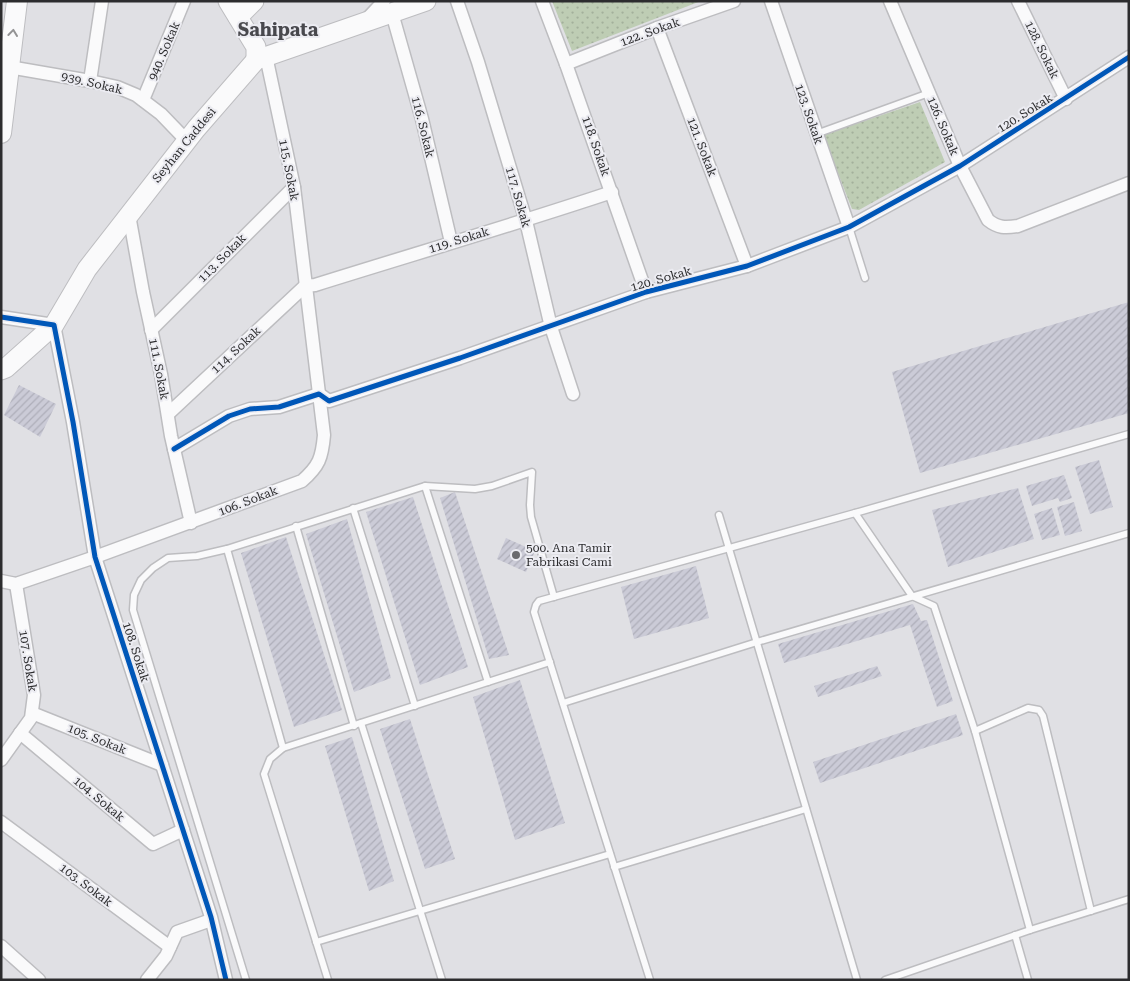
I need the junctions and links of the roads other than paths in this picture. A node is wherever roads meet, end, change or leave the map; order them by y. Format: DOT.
graph roads {
  1 [pos="17,1"];
  2 [pos="102,1"];
  3 [pos="184,1"];
  4 [pos="254,1"];
  5 [pos="426,1"];
  6 [pos="457,1"];
  7 [pos="542,1"];
  8 [pos="734,1"];
  9 [pos="771,1"];
  10 [pos="890,1"];
  11 [pos="1018,1"];
  12 [pos="388,7"];
  13 [pos="233,9"];
  14 [pos="657,28"];
  15 [pos="1129,57"];
  16 [pos="261,58"];
  17 [pos="566,64"];
  18 [pos="9,67"];
  19 [pos="90,81"];
  20 [pos="929,93"];
  21 [pos="1066,99"];
  22 [pos="143,100"];
  23 [pos="1,133"];
  24 [pos="816,134"];
  25 [pos="187,141"];
  26 [pos="960,166"];
  27 [pos="1129,184"];
  28 [pos="294,187"];
  29 [pos="612,192"];
  30 [pos="129,215"];
  31 [pos="526,221"];
  32 [pos="849,227"];
  33 [pos="451,242"];
  34 [pos="747,266"];
  35 [pos="865,278"];
  36 [pos="305,286"];
  37 [pos="646,292"];
  38 [pos="1,317"];
  39 [pos="54,325"];
  40 [pos="551,326"];
  41 [pos="151,330"];
  42 [pos="1,370"];
  43 [pos="319,394"];
  44 [pos="573,394"];
  45 [pos="168,414"];
  46 [pos="1129,434"];
  47 [pos="174,449"];
  48 [pos="425,486"];
  49 [pos="353,508"];
  50 [pos="855,513"];
  51 [pos="719,515"];
  52 [pos="191,523"];
  53 [pos="296,526"];
  54 [pos="1129,533"];
  55 [pos="227,549"];
  56 [pos="729,549"];
  57 [pos="95,557"];
  58 [pos="1,581"];
  59 [pos="16,584"];
  60 [pos="912,596"];
  61 [pos="554,597"];
  62 [pos="756,642"];
  63 [pos="550,662"];
  64 [pos="488,682"];
  65 [pos="563,703"];
  66 [pos="415,706"];
  67 [pos="32,713"];
  68 [pos="361,723"];
  69 [pos="354,726"];
  70 [pos="975,730"];
  71 [pos="20,733"];
  72 [pos="283,748"];
  73 [pos="1,760"];
  74 [pos="162,765"];
  75 [pos="806,810"];
  76 [pos="1,822"];
  77 [pos="183,830"];
  78 [pos="610,854"];
  79 [pos="614,867"];
  80 [pos="1129,899"];
  81 [pos="420,910"];
  82 [pos="1090,911"];
  83 [pos="211,920"];
  84 [pos="1030,930"];
  85 [pos="1015,935"];
  86 [pos="316,942"];
  87 [pos="1,946"];
  88 [pos="170,947"];
  89 [pos="39,980"];
  90 [pos="146,980"];
  91 [pos="226,980"];
  92 [pos="246,980"];
  93 [pos="328,980"];
  94 [pos="442,980"];
  95 [pos="650,980"];
  96 [pos="857,980"];
  97 [pos="885,980"];
  98 [pos="1028,980"];
  18 -- 1 [label="main road, one-way"];
  2 -- 19 [label="street"];
  3 -- 22 [label="street, 940. Sokak"];
  4 -- 13 [label="main road"];
  5 -- 12 [label="main road"];
  6 -- 31 [label="street, 117. Sokak"];
  7 -- 17 [label="street, 118. Sokak"];
  8 -- 14 [label="street, 122. Sokak"];
  9 -- 24 [label="street, 123. Sokak"];
  10 -- 20 [label="street, 126. Sokak"];
  11 -- 21 [label="street, 128. Sokak"];
  12 -- 16 [label="main road"];
  12 -- 33 [label="street, 116. Sokak"];
  13 -- 16 [label="main road"];
  14 -- 17 [label="street, 122. Sokak"];
  14 -- 34 [label="street, 121. Sokak"];
  15 -- 21 [label="street, 120. Sokak"];
  16 -- 25 [label="main road, Seyhan Caddesi"];
  16 -- 28 [label="street, 115. Sokak"];
  17 -- 29 [label="street, 118. Sokak"];
  18 -- 19 [label="street, 939. Sokak"];
  18 -- 23 [label="main road"];
  19 -- 22 [label="street, 939. Sokak"];
  20 -- 24 [label="lane"];
  20 -- 26 [label="street, 126. Sokak"];
  21 -- 26 [label="street, 120. Sokak"];
  22 -- 25 [label="street, 939. Sokak"];
  24 -- 32 [label="street, 123. Sokak"];
  25 -- 30 [label="main road, Seyhan Caddesi"];
  26 -- 27 [label="street, 126. Sokak"];
  26 -- 32 [label="street, 120. Sokak"];
  28 -- 36 [label="street, 115. Sokak"];
  28 -- 41 [label="street, 113. Sokak"];
  29 -- 31 [label="street, 119. Sokak"];
  29 -- 37 [label="street, 118. Sokak"];
  30 -- 39 [label="main road, Seyhan Caddesi"];
  30 -- 41 [label="street, 111. Sokak"];
  31 -- 33 [label="street, 119. Sokak"];
  31 -- 40 [label="street, 117. Sokak"];
  32 -- 34 [label="street, 120. Sokak"];
  32 -- 35 [label="lane"];
  33 -- 36 [label="street, 119. Sokak"];
  34 -- 37 [label="street, 120. Sokak"];
  36 -- 43 [label="street, 106. Sokak"];
  36 -- 45 [label="street, 114. Sokak"];
  37 -- 40 [label="street, 120. Sokak"];
  38 -- 39 [label="street"];
  39 -- 42 [label="main road, Seyhan Caddesi"];
  39 -- 57 [label="street, 108. Sokak"];
  40 -- 43 [label="street, 120. Sokak"];
  40 -- 44 [label="street, 117. Sokak"];
  41 -- 45 [label="street, 111. Sokak"];
  43 -- 47 [label="street, 120. Sokak"];
  43 -- 52 [label="street, 106. Sokak"];
  45 -- 47 [label="street, 111. Sokak"];
  46 -- 50 [label="lane"];
  47 -- 52 [label="street, 111. Sokak"];
  48 -- 49 [label="lane"];
  48 -- 61 [label="lane"];
  48 -- 64 [label="lane"];
  49 -- 53 [label="lane"];
  49 -- 66 [label="lane"];
  50 -- 56 [label="lane"];
  50 -- 60 [label="lane"];
  51 -- 56 [label="lane"];
  52 -- 57 [label="street, 106. Sokak"];
  53 -- 55 [label="lane"];
  53 -- 69 [label="lane"];
  54 -- 60 [label="lane"];
  55 -- 72 [label="lane"];
  55 -- 92 [label="lane"];
  56 -- 61 [label="lane"];
  56 -- 62 [label="lane"];
  57 -- 59 [label="street, 106. Sokak"];
  57 -- 74 [label="street, 108. Sokak"];
  58 -- 59 [label="street"];
  59 -- 67 [label="street, 107. Sokak"];
  60 -- 62 [label="lane"];
  60 -- 70 [label="lane"];
  61 -- 63 [label="lane"];
  62 -- 65 [label="lane"];
  62 -- 75 [label="lane"];
  63 -- 64 [label="lane"];
  63 -- 65 [label="lane"];
  64 -- 66 [label="lane"];
  65 -- 78 [label="lane"];
  66 -- 68 [label="lane"];
  67 -- 71 [label="street, 107. Sokak"];
  67 -- 74 [label="street, 105. Sokak"];
  68 -- 69 [label="lane"];
  68 -- 81 [label="lane"];
  69 -- 72 [label="lane"];
  70 -- 82 [label="lane"];
  70 -- 84 [label="lane"];
  71 -- 73 [label="street, 107. Sokak"];
  71 -- 77 [label="street, 104. Sokak"];
  72 -- 86 [label="lane"];
  74 -- 77 [label="street, 108. Sokak"];
  75 -- 79 [label="lane"];
  75 -- 96 [label="lane"];
  76 -- 88 [label="street, 103. Sokak"];
  77 -- 83 [label="street, 108. Sokak"];
  78 -- 79 [label="lane"];
  78 -- 81 [label="lane"];
  79 -- 95 [label="lane"];
  80 -- 82 [label="lane"];
  81 -- 86 [label="lane"];
  81 -- 94 [label="lane"];
  82 -- 84 [label="lane"];
  83 -- 88 [label="street"];
  83 -- 91 [label="street, 108. Sokak"];
  84 -- 85 [label="lane"];
  85 -- 97 [label="lane"];
  85 -- 98 [label="lane"];
  86 -- 93 [label="lane"];
  87 -- 89 [label="street"];
  88 -- 90 [label="street"];
}
